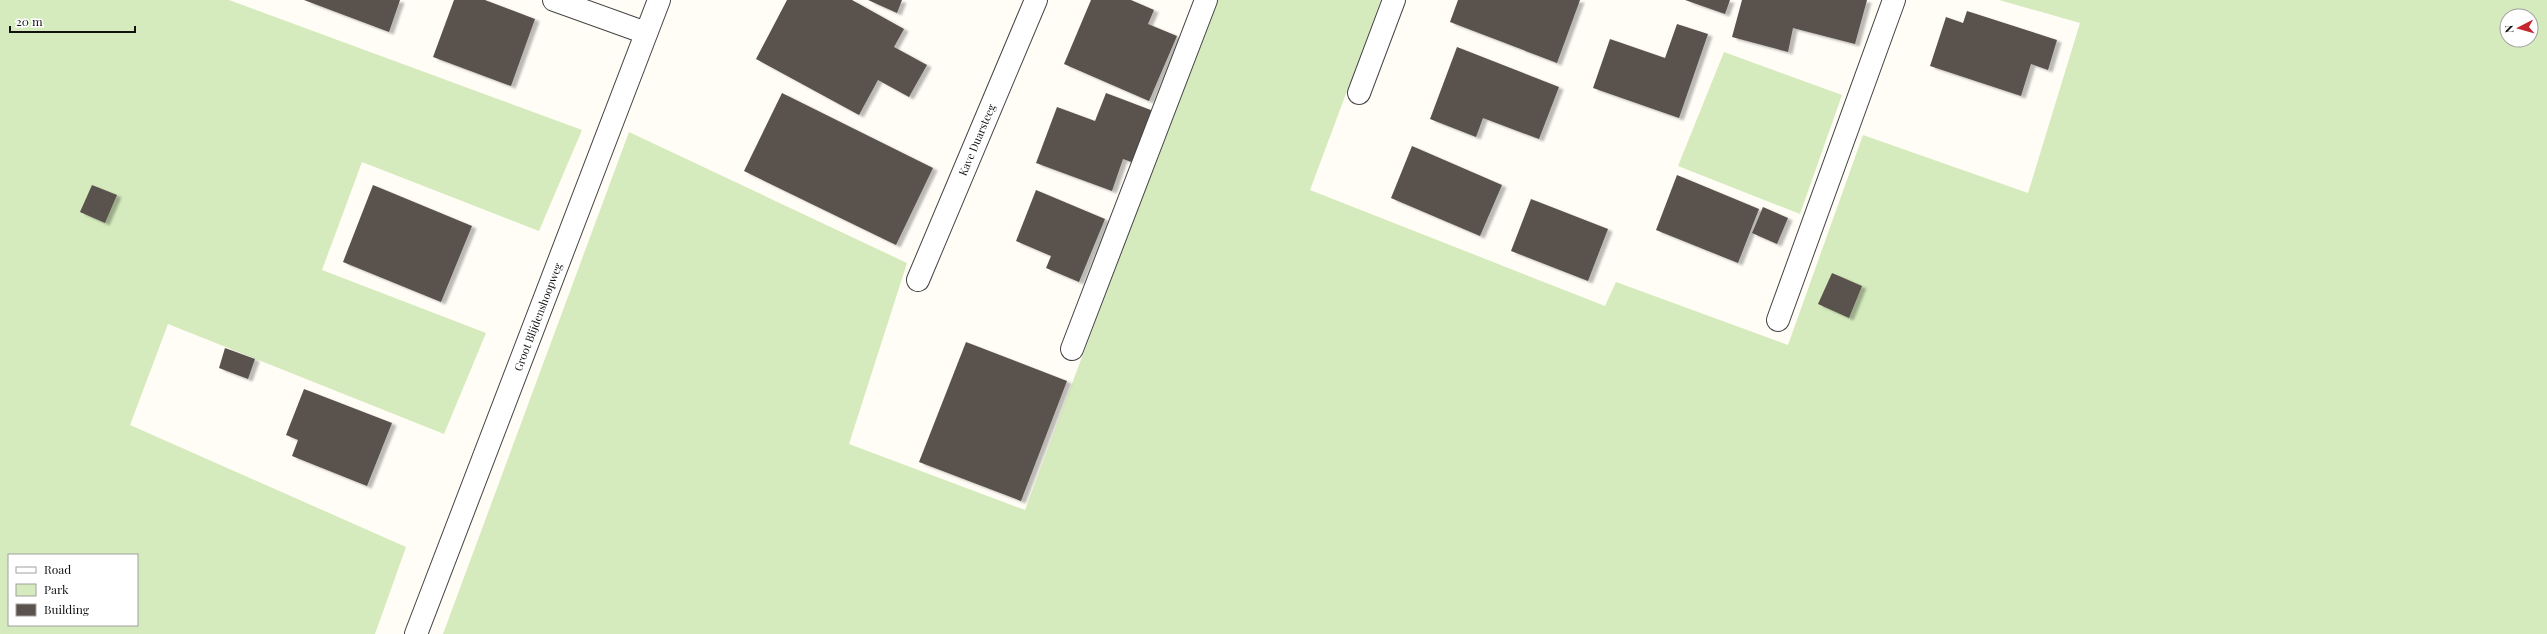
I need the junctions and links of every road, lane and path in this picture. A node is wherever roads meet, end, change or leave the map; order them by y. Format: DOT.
graph roads {
  1 [pos="554,0"];
  2 [pos="659,0"];
  3 [pos="1036,0"];
  4 [pos="1206,0"];
  5 [pos="1394,0"];
  6 [pos="1894,0"];
  7 [pos="646,33"];
  8 [pos="1359,93"];
  9 [pos="918,280"];
  10 [pos="1778,320"];
  11 [pos="1072,349"];
  12 [pos="416,634"];
  1 -- 7 [label="street"];
  2 -- 7 [label="street, Groot Blijdenshoopweg"];
  3 -- 9 [label="street, Kave Duarsteeg"];
  4 -- 11 [label="street"];
  5 -- 8 [label="street"];
  6 -- 10 [label="street"];
  7 -- 12 [label="street, Groot Blijdenshoopweg"];
}
